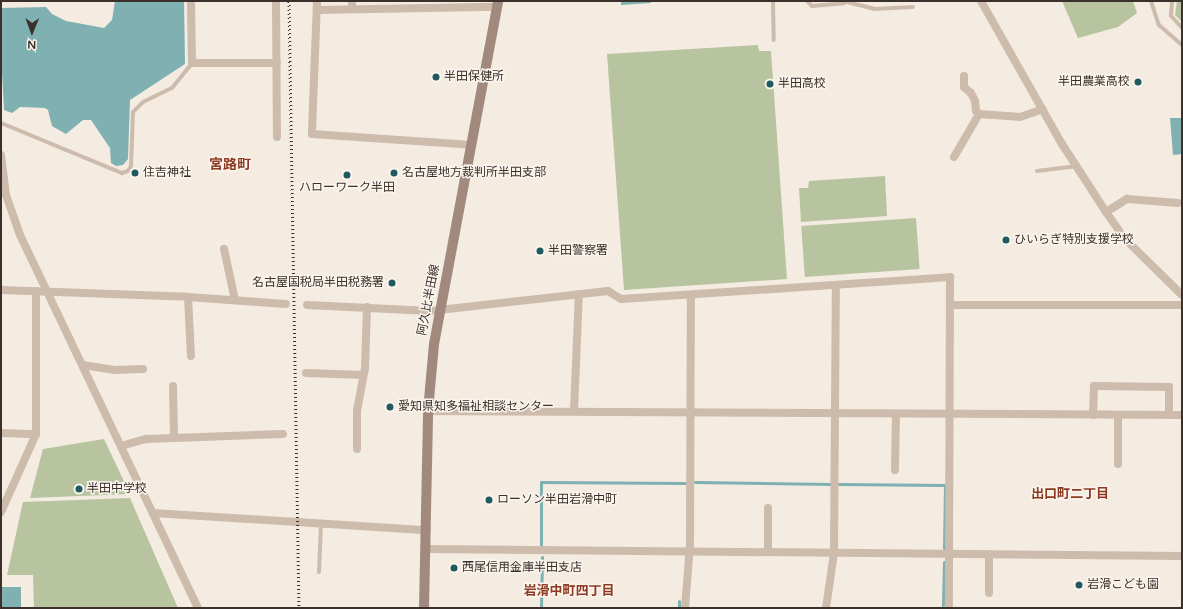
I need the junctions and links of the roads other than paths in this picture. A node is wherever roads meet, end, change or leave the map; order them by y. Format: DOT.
graph roads {
  1 [pos="191,1"];
  2 [pos="276,1"];
  3 [pos="317,1"];
  4 [pos="773,1"];
  5 [pos="807,1"];
  6 [pos="981,1"];
  7 [pos="1151,1"];
  8 [pos="1172,1"];
  9 [pos="844,2"];
  10 [pos="498,4"];
  11 [pos="352,5"];
  12 [pos="426,5"];
  13 [pos="913,6"];
  14 [pos="317,10"];
  15 [pos="1182,28"];
  16 [pos="774,40"];
  17 [pos="1182,46"];
  18 [pos="192,63"];
  19 [pos="277,63"];
  20 [pos="964,76"];
  21 [pos="1042,109"];
  22 [pos="979,114"];
  23 [pos="1,123"];
  24 [pos="277,137"];
  25 [pos="472,145"];
  26 [pos="1,155"];
  27 [pos="954,157"];
  28 [pos="1076,166"];
  29 [pos="1038,171"];
  30 [pos="1178,203"];
  31 [pos="1106,212"];
  32 [pos="224,249"];
  33 [pos="836,286"];
  34 [pos="1,290"];
  35 [pos="48,290"];
  36 [pos="36,291"];
  37 [pos="579,294"];
  38 [pos="1182,295"];
  39 [pos="691,296"];
  40 [pos="188,297"];
  41 [pos="235,300"];
  42 [pos="286,304"];
  43 [pos="307,304"];
  44 [pos="1182,304"];
  45 [pos="951,305"];
  46 [pos="367,307"];
  47 [pos="441,309"];
  48 [pos="191,356"];
  49 [pos="83,365"];
  50 [pos="143,369"];
  51 [pos="306,373"];
  52 [pos="363,375"];
  53 [pos="173,386"];
  54 [pos="428,411"];
  55 [pos="574,411"];
  56 [pos="691,412"];
  57 [pos="835,414"];
  58 [pos="896,415"];
  59 [pos="951,415"];
  60 [pos="1093,415"];
  61 [pos="1118,415"];
  62 [pos="1169,415"];
  63 [pos="1182,415"];
  64 [pos="1,433"];
  65 [pos="36,434"];
  66 [pos="284,434"];
  67 [pos="174,438"];
  68 [pos="121,446"];
  69 [pos="358,449"];
  70 [pos="1118,464"];
  71 [pos="895,470"];
  72 [pos="768,508"];
  73 [pos="1,512"];
  74 [pos="153,513"];
  75 [pos="321,524"];
  76 [pos="426,530"];
  77 [pos="425,549"];
  78 [pos="689,551"];
  79 [pos="768,552"];
  80 [pos="834,553"];
  81 [pos="950,554"];
  82 [pos="989,555"];
  83 [pos="1182,556"];
  84 [pos="319,572"];
  85 [pos="988,593"];
  86 [pos="198,608"];
  87 [pos="424,608"];
  88 [pos="685,608"];
  89 [pos="826,608"];
  90 [pos="950,608"];
  1 -- 18 [label="street"];
  2 -- 19 [label="street"];
  3 -- 14 [label="street"];
  4 -- 16 [label="lane"];
  5 -- 9 [label="lane"];
  6 -- 21 [label="street"];
  7 -- 17 [label="lane"];
  8 -- 15 [label="lane"];
  9 -- 13 [label="lane"];
  10 -- 12 [label="street"];
  10 -- 25 [label="main road, 阿久比半田線"];
  11 -- 12 [label="street"];
  11 -- 14 [label="street"];
  14 -- 25 [label="street"];
  18 -- 19 [label="street"];
  18 -- 23 [label="lane"];
  19 -- 24 [label="street"];
  20 -- 22 [label="street"];
  21 -- 22 [label="street"];
  21 -- 28 [label="street"];
  22 -- 27 [label="street"];
  25 -- 47 [label="main road, 阿久比半田線"];
  26 -- 35 [label="street"];
  28 -- 29 [label="lane"];
  28 -- 31 [label="street"];
  30 -- 31 [label="street"];
  31 -- 38 [label="street"];
  32 -- 41 [label="street"];
  33 -- 39 [label="street"];
  33 -- 45 [label="street"];
  33 -- 57 [label="street"];
  34 -- 36 [label="street"];
  35 -- 36 [label="street"];
  35 -- 40 [label="street"];
  35 -- 49 [label="street"];
  36 -- 65 [label="street"];
  37 -- 39 [label="street"];
  37 -- 47 [label="street"];
  37 -- 55 [label="street"];
  39 -- 56 [label="street"];
  40 -- 41 [label="street"];
  40 -- 48 [label="street"];
  41 -- 42 [label="street"];
  43 -- 46 [label="street"];
  44 -- 45 [label="street"];
  45 -- 59 [label="street"];
  46 -- 47 [label="street"];
  46 -- 52 [label="street"];
  47 -- 54 [label="main road, 阿久比半田線"];
  49 -- 50 [label="street"];
  49 -- 68 [label="street"];
  51 -- 52 [label="street"];
  52 -- 69 [label="street"];
  53 -- 67 [label="street"];
  54 -- 55 [label="street"];
  54 -- 76 [label="main road, 阿久比半田線"];
  55 -- 56 [label="street"];
  56 -- 57 [label="street"];
  56 -- 78 [label="street"];
  57 -- 58 [label="street"];
  57 -- 80 [label="street"];
  58 -- 59 [label="street"];
  58 -- 71 [label="street"];
  59 -- 60 [label="street"];
  59 -- 81 [label="street"];
  60 -- 61 [label="street"];
  60 -- 62 [label="street"];
  61 -- 62 [label="street"];
  61 -- 70 [label="street"];
  62 -- 63 [label="street"];
  64 -- 65 [label="street"];
  65 -- 73 [label="street"];
  66 -- 67 [label="street"];
  67 -- 68 [label="street"];
  68 -- 74 [label="street"];
  72 -- 79 [label="street"];
  74 -- 75 [label="street"];
  74 -- 86 [label="street"];
  75 -- 76 [label="street"];
  75 -- 84 [label="lane"];
  76 -- 77 [label="main road, 阿久比半田線"];
  77 -- 78 [label="street"];
  77 -- 87 [label="main road, 阿久比半田線"];
  78 -- 79 [label="street"];
  78 -- 88 [label="street"];
  79 -- 80 [label="street"];
  80 -- 81 [label="street"];
  80 -- 89 [label="street"];
  81 -- 82 [label="street"];
  81 -- 90 [label="street"];
  82 -- 83 [label="street"];
  82 -- 85 [label="street"];
}
